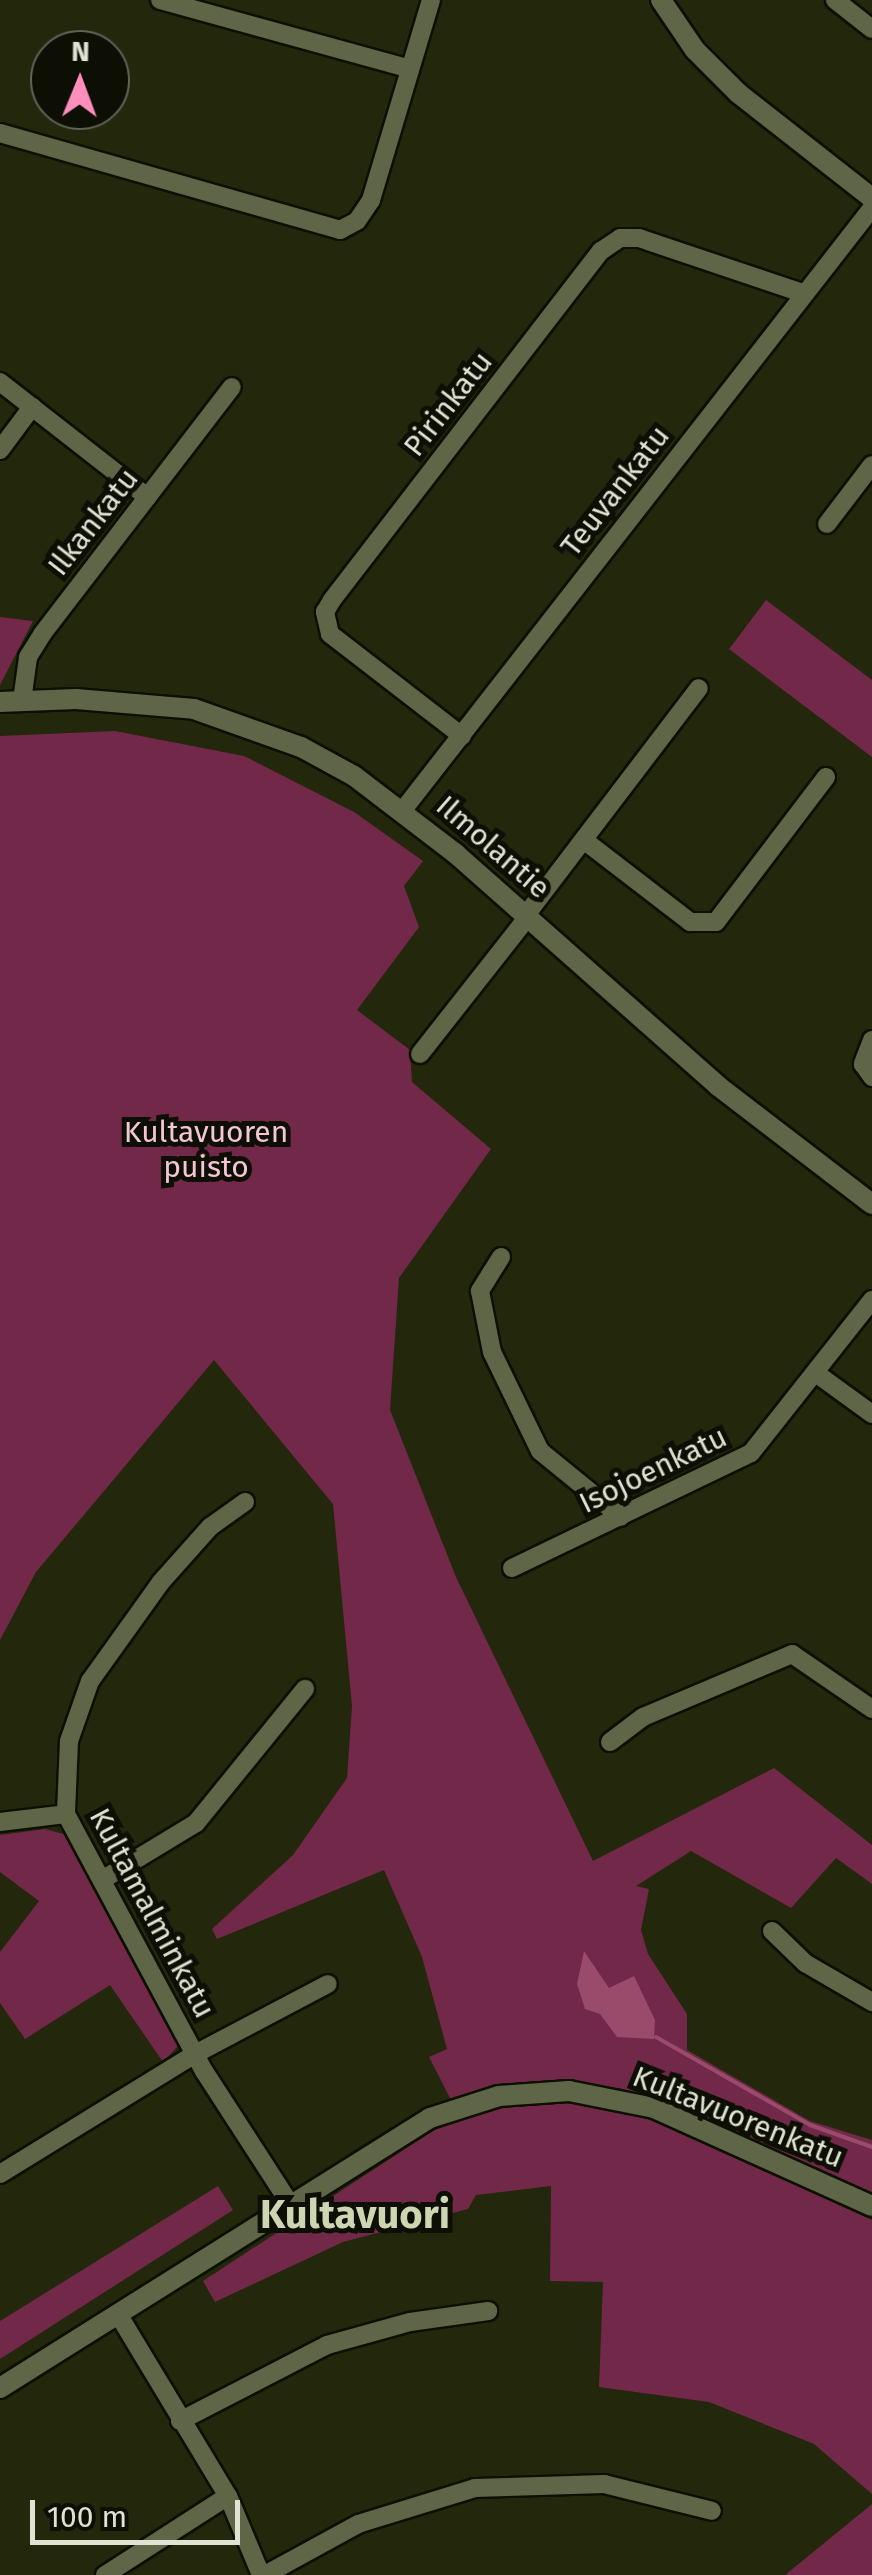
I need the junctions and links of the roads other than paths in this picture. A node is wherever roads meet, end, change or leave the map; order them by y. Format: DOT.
graph roads {
  1 [pos="160,0"];
  2 [pos="432,0"];
  3 [pos="661,0"];
  4 [pos="835,0"];
  5 [pos="872,30"];
  6 [pos="410,69"];
  7 [pos="0,133"];
  8 [pos="872,198"];
  9 [pos="872,208"];
  10 [pos="802,293"];
  11 [pos="0,382"];
  12 [pos="232,388"];
  13 [pos="32,407"];
  14 [pos="0,450"];
  15 [pos="872,465"];
  16 [pos="148,497"];
  17 [pos="826,524"];
  18 [pos="699,688"];
  19 [pos="22,701"];
  20 [pos="0,702"];
  21 [pos="462,736"];
  22 [pos="826,777"];
  23 [pos="403,810"];
  24 [pos="585,842"];
  25 [pos="527,916"];
  26 [pos="872,1040"];
  27 [pos="420,1054"];
  28 [pos="872,1077"];
  29 [pos="872,1204"];
  30 [pos="501,1257"];
  31 [pos="872,1300"];
  32 [pos="817,1374"];
  33 [pos="872,1414"];
  34 [pos="244,1502"];
  35 [pos="621,1517"];
  36 [pos="512,1568"];
  37 [pos="305,1689"];
  38 [pos="872,1710"];
  39 [pos="610,1742"];
  40 [pos="66,1814"];
  41 [pos="0,1822"];
  42 [pos="102,1880"];
  43 [pos="772,1930"];
  44 [pos="328,1984"];
  45 [pos="872,2002"];
  46 [pos="195,2054"];
  47 [pos="0,2174"];
  48 [pos="290,2204"];
  49 [pos="872,2206"];
  50 [pos="488,2311"];
  51 [pos="118,2314"];
  52 [pos="0,2388"];
  53 [pos="180,2421"];
  54 [pos="228,2496"];
  55 [pos="712,2510"];
  56 [pos="105,2575"];
  57 [pos="263,2575"];
  1 -- 6 [label="street"];
  2 -- 6 [label="street"];
  3 -- 8 [label="street"];
  4 -- 5 [label="street"];
  6 -- 7 [label="street"];
  9 -- 10 [label="street, Teuvankatu"];
  10 -- 21 [label="street, Teuvankatu"];
  10 -- 21 [label="street, Pirinkatu"];
  11 -- 13 [label="street"];
  12 -- 16 [label="street, Ilkankatu"];
  13 -- 14 [label="street"];
  13 -- 16 [label="street"];
  15 -- 17 [label="street"];
  16 -- 19 [label="street, Ilkankatu"];
  18 -- 24 [label="street"];
  19 -- 20 [label="street, Ilmolantie"];
  19 -- 23 [label="street, Ilmolantie"];
  21 -- 23 [label="street, Teuvankatu"];
  22 -- 24 [label="street"];
  23 -- 25 [label="street, Ilmolantie"];
  24 -- 25 [label="street"];
  25 -- 27 [label="street"];
  25 -- 29 [label="street, Ilmolantie"];
  26 -- 28 [label="street"];
  30 -- 35 [label="street"];
  31 -- 32 [label="street, Isojoenkatu"];
  32 -- 33 [label="street"];
  32 -- 35 [label="street, Isojoenkatu"];
  34 -- 40 [label="street, Kultamalminkatu"];
  35 -- 36 [label="street, Isojoenkatu"];
  37 -- 42 [label="street"];
  38 -- 39 [label="street"];
  40 -- 41 [label="street"];
  40 -- 42 [label="street, Kultamalminkatu"];
  42 -- 46 [label="street, Kultamalminkatu"];
  43 -- 45 [label="street"];
  44 -- 46 [label="street"];
  46 -- 47 [label="street"];
  46 -- 48 [label="street, Kultamalminkatu"];
  48 -- 49 [label="street, Kultavuorenkatu"];
  48 -- 51 [label="street, Kultavuorenkatu"];
  50 -- 53 [label="street"];
  51 -- 52 [label="street, Kultavuorenkatu"];
  51 -- 53 [label="street"];
  53 -- 54 [label="street"];
  54 -- 56 [label="street"];
  54 -- 57 [label="street"];
  55 -- 57 [label="street"];
}
